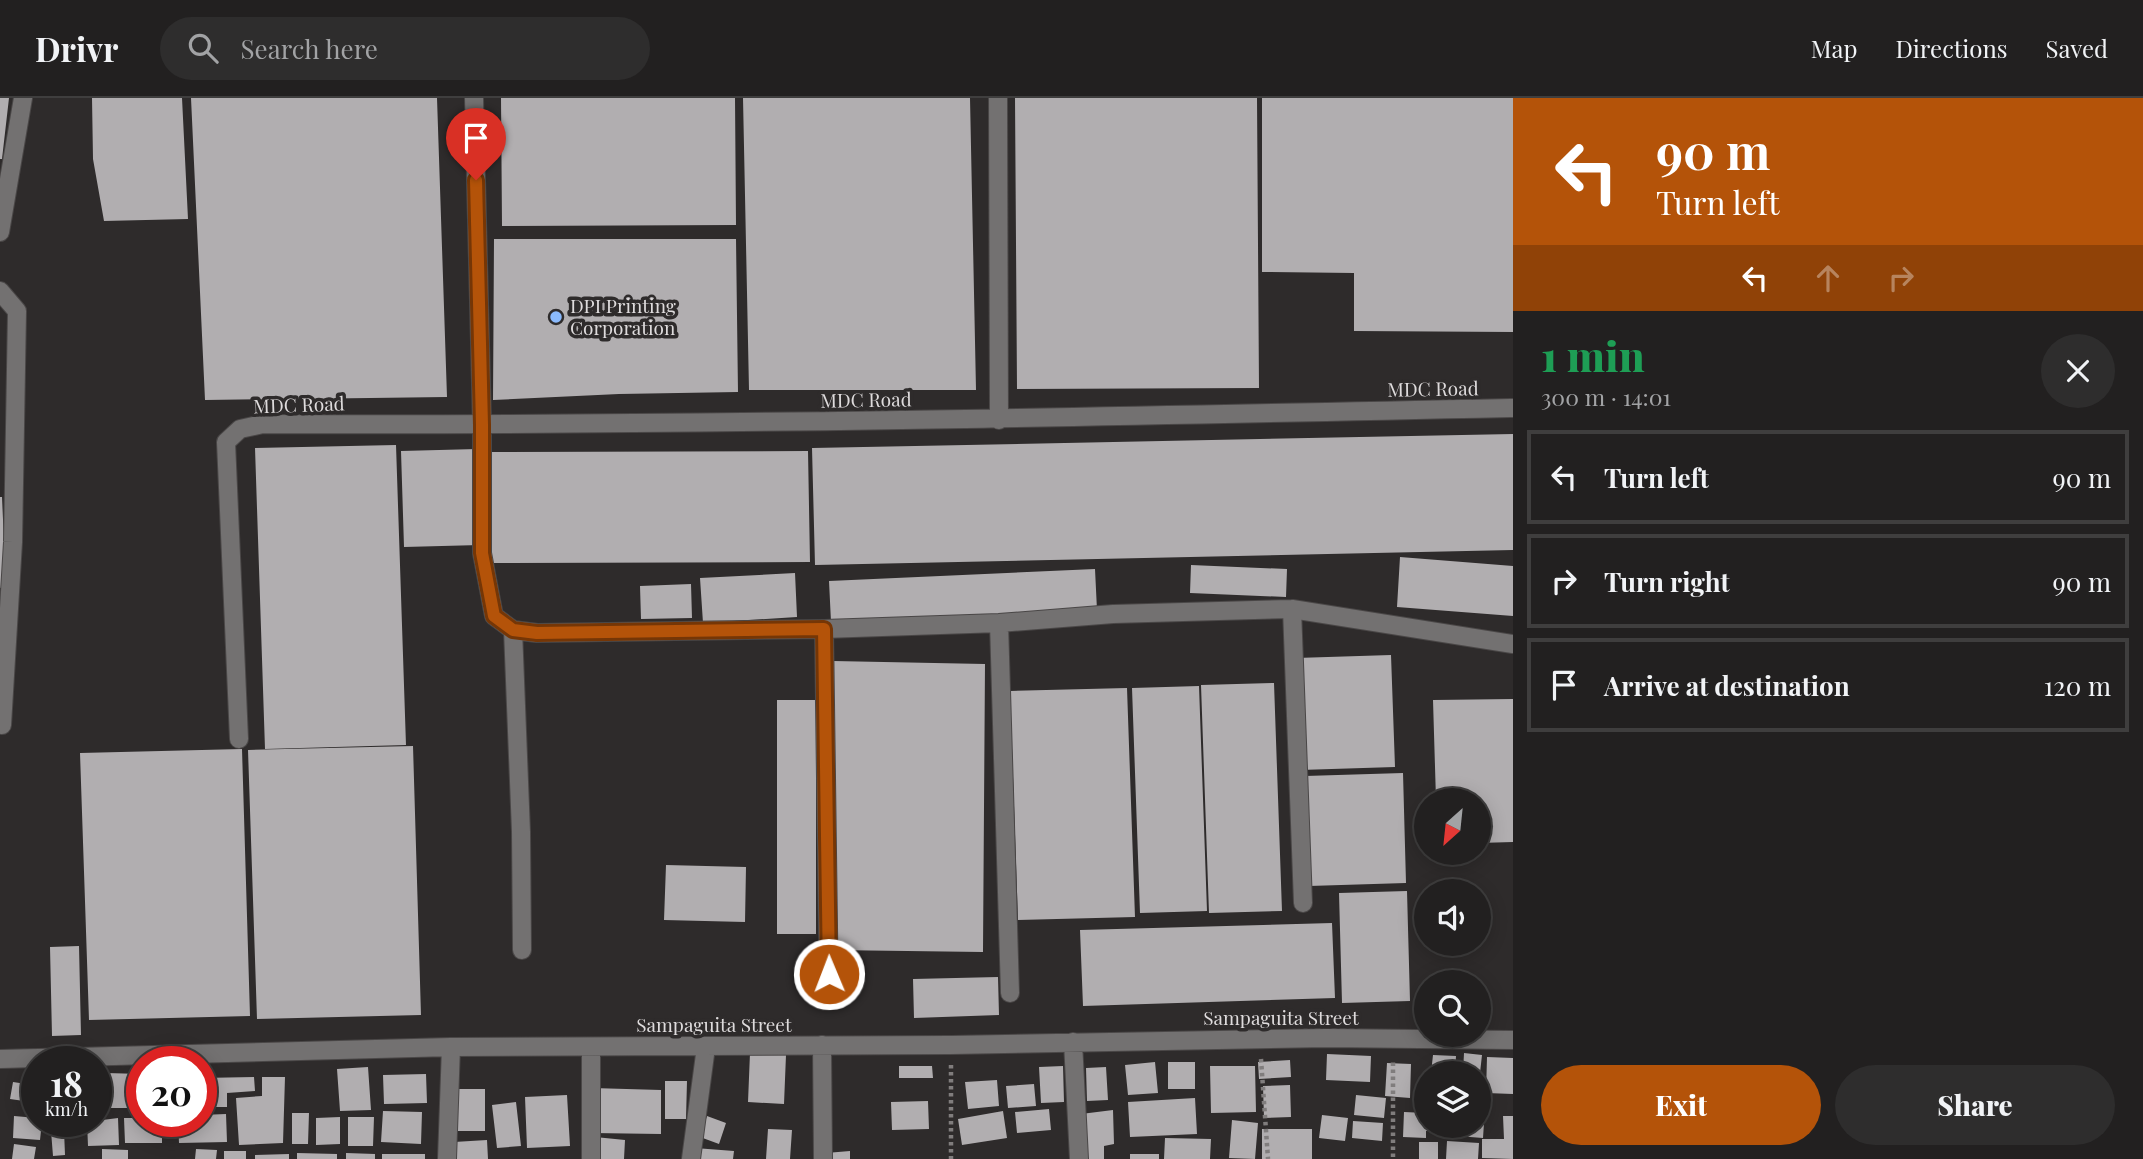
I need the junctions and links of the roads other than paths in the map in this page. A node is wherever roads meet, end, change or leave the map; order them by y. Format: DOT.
graph roads {
  1 [pos="23,98"];
  2 [pos="474,98"];
  3 [pos="998,98"];
  4 [pos="0,232"];
  5 [pos="0,291"];
  6 [pos="1513,408"];
  7 [pos="999,420"];
  8 [pos="482,425"];
  9 [pos="1292,608"];
  10 [pos="999,623"];
  11 [pos="824,629"];
  12 [pos="513,630"];
  13 [pos="1513,644"];
  14 [pos="2,725"];
  15 [pos="239,739"];
  16 [pos="1303,903"];
  17 [pos="522,950"];
  18 [pos="1010,993"];
  19 [pos="829,1001"];
  20 [pos="1513,1040"];
  21 [pos="1073,1042"];
  22 [pos="822,1045"];
  23 [pos="592,1046"];
  24 [pos="451,1047"];
  25 [pos="706,1047"];
  26 [pos="0,1059"];
  27 [pos="447,1159"];
  28 [pos="590,1159"];
  29 [pos="691,1159"];
  30 [pos="823,1159"];
  31 [pos="1079,1159"];
  1 -- 4 [label="street"];
  2 -- 8 [label="street"];
  3 -- 7 [label="street"];
  5 -- 14 [label="street"];
  6 -- 7 [label="street, MDC Road"];
  7 -- 8 [label="street, MDC Road"];
  8 -- 12 [label="street"];
  8 -- 15 [label="street, MDC Road"];
  9 -- 10 [label="street"];
  9 -- 13 [label="street"];
  9 -- 16 [label="street"];
  10 -- 11 [label="street"];
  10 -- 18 [label="street"];
  11 -- 12 [label="street"];
  11 -- 19 [label="street"];
  12 -- 17 [label="street"];
  20 -- 21 [label="street, Sampaguita Street"];
  21 -- 22 [label="street, Sampaguita Street"];
  21 -- 31 [label="street"];
  22 -- 25 [label="street, Sampaguita Street"];
  22 -- 30 [label="street"];
  23 -- 24 [label="street, Sampaguita Street"];
  23 -- 25 [label="street, Sampaguita Street"];
  23 -- 28 [label="street"];
  24 -- 26 [label="street, Sampaguita Street"];
  24 -- 27 [label="street"];
  25 -- 29 [label="street"];
}
